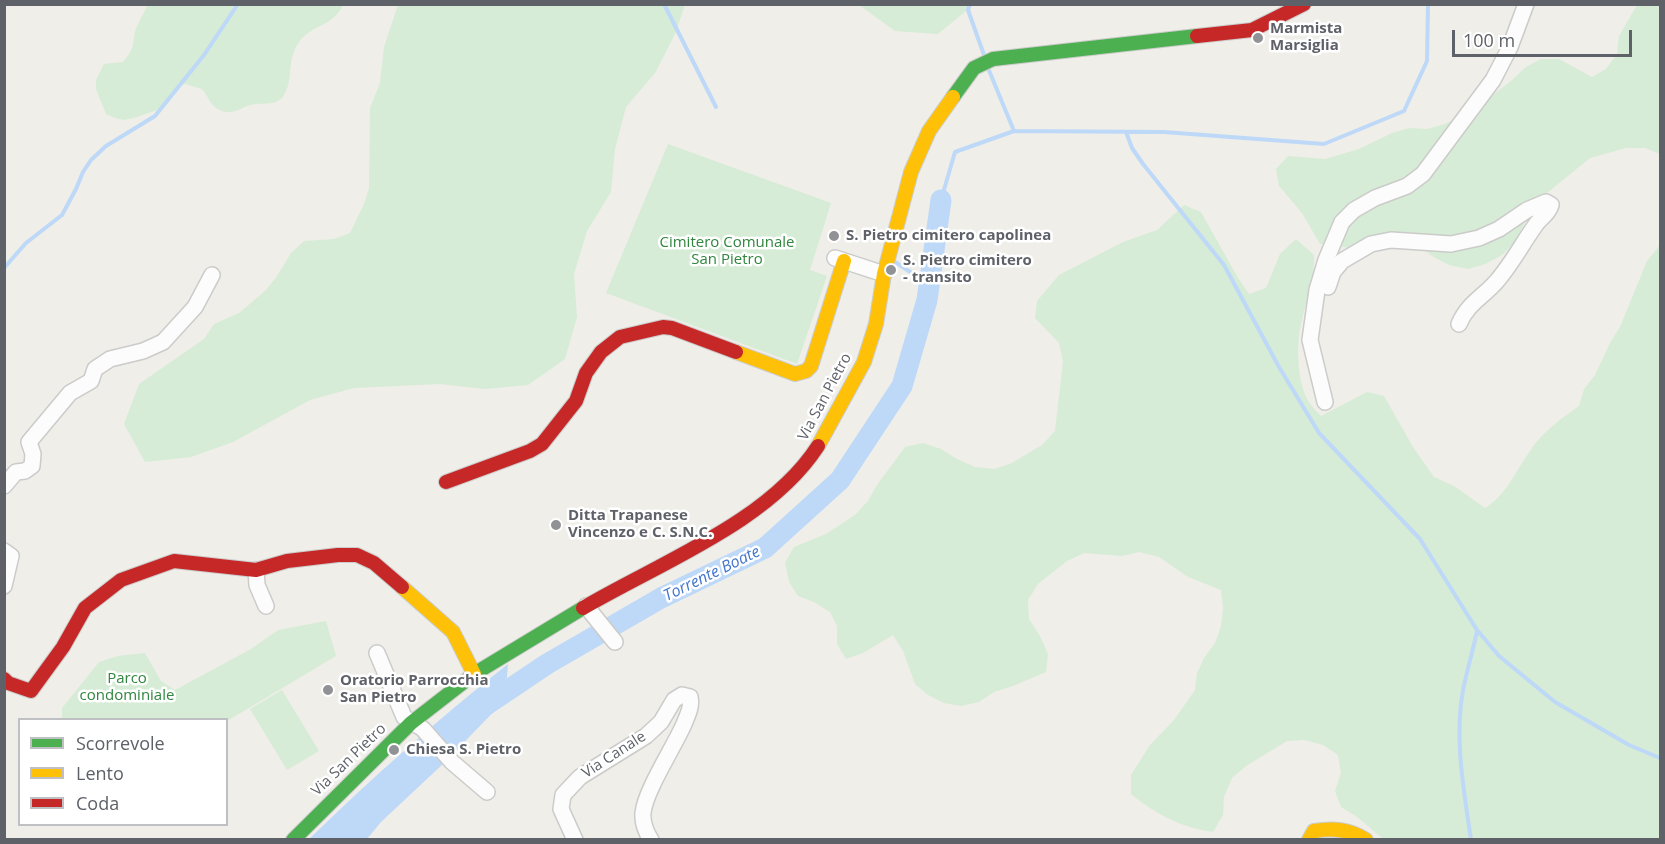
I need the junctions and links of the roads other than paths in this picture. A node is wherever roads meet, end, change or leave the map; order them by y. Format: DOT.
graph roads {
  1 [pos="1304,4"];
  2 [pos="1526,4"];
  3 [pos="839,259"];
  4 [pos="884,274"];
  5 [pos="212,275"];
  6 [pos="1317,291"];
  7 [pos="1459,324"];
  8 [pos="1325,402"];
  9 [pos="446,482"];
  10 [pos="4,486"];
  11 [pos="4,551"];
  12 [pos="256,570"];
  13 [pos="4,586"];
  14 [pos="266,606"];
  15 [pos="586,606"];
  16 [pos="611,638"];
  17 [pos="377,653"];
  18 [pos="474,674"];
  19 [pos="4,679"];
  20 [pos="417,726"];
  21 [pos="487,792"];
  22 [pos="293,840"];
  23 [pos="575,840"];
  24 [pos="651,840"];
  25 [pos="1309,840"];
  26 [pos="1366,840"];
  1 -- 4 [label="street, Via San Pietro"];
  2 -- 6 [label="street"];
  3 -- 4 [label="street"];
  3 -- 9 [label="street"];
  4 -- 15 [label="street, Via San Pietro"];
  5 -- 10 [label="street"];
  6 -- 7 [label="street"];
  6 -- 8 [label="street"];
  11 -- 13 [label="street"];
  12 -- 14 [label="street"];
  12 -- 18 [label="street"];
  12 -- 19 [label="street"];
  15 -- 16 [label="street"];
  15 -- 18 [label="street, Via San Pietro"];
  17 -- 20 [label="street"];
  18 -- 20 [label="street, Via San Pietro"];
  20 -- 21 [label="street"];
  20 -- 22 [label="street, Via San Pietro"];
  23 -- 24 [label="street, Via Canale"];
  25 -- 26 [label="street"];
}
